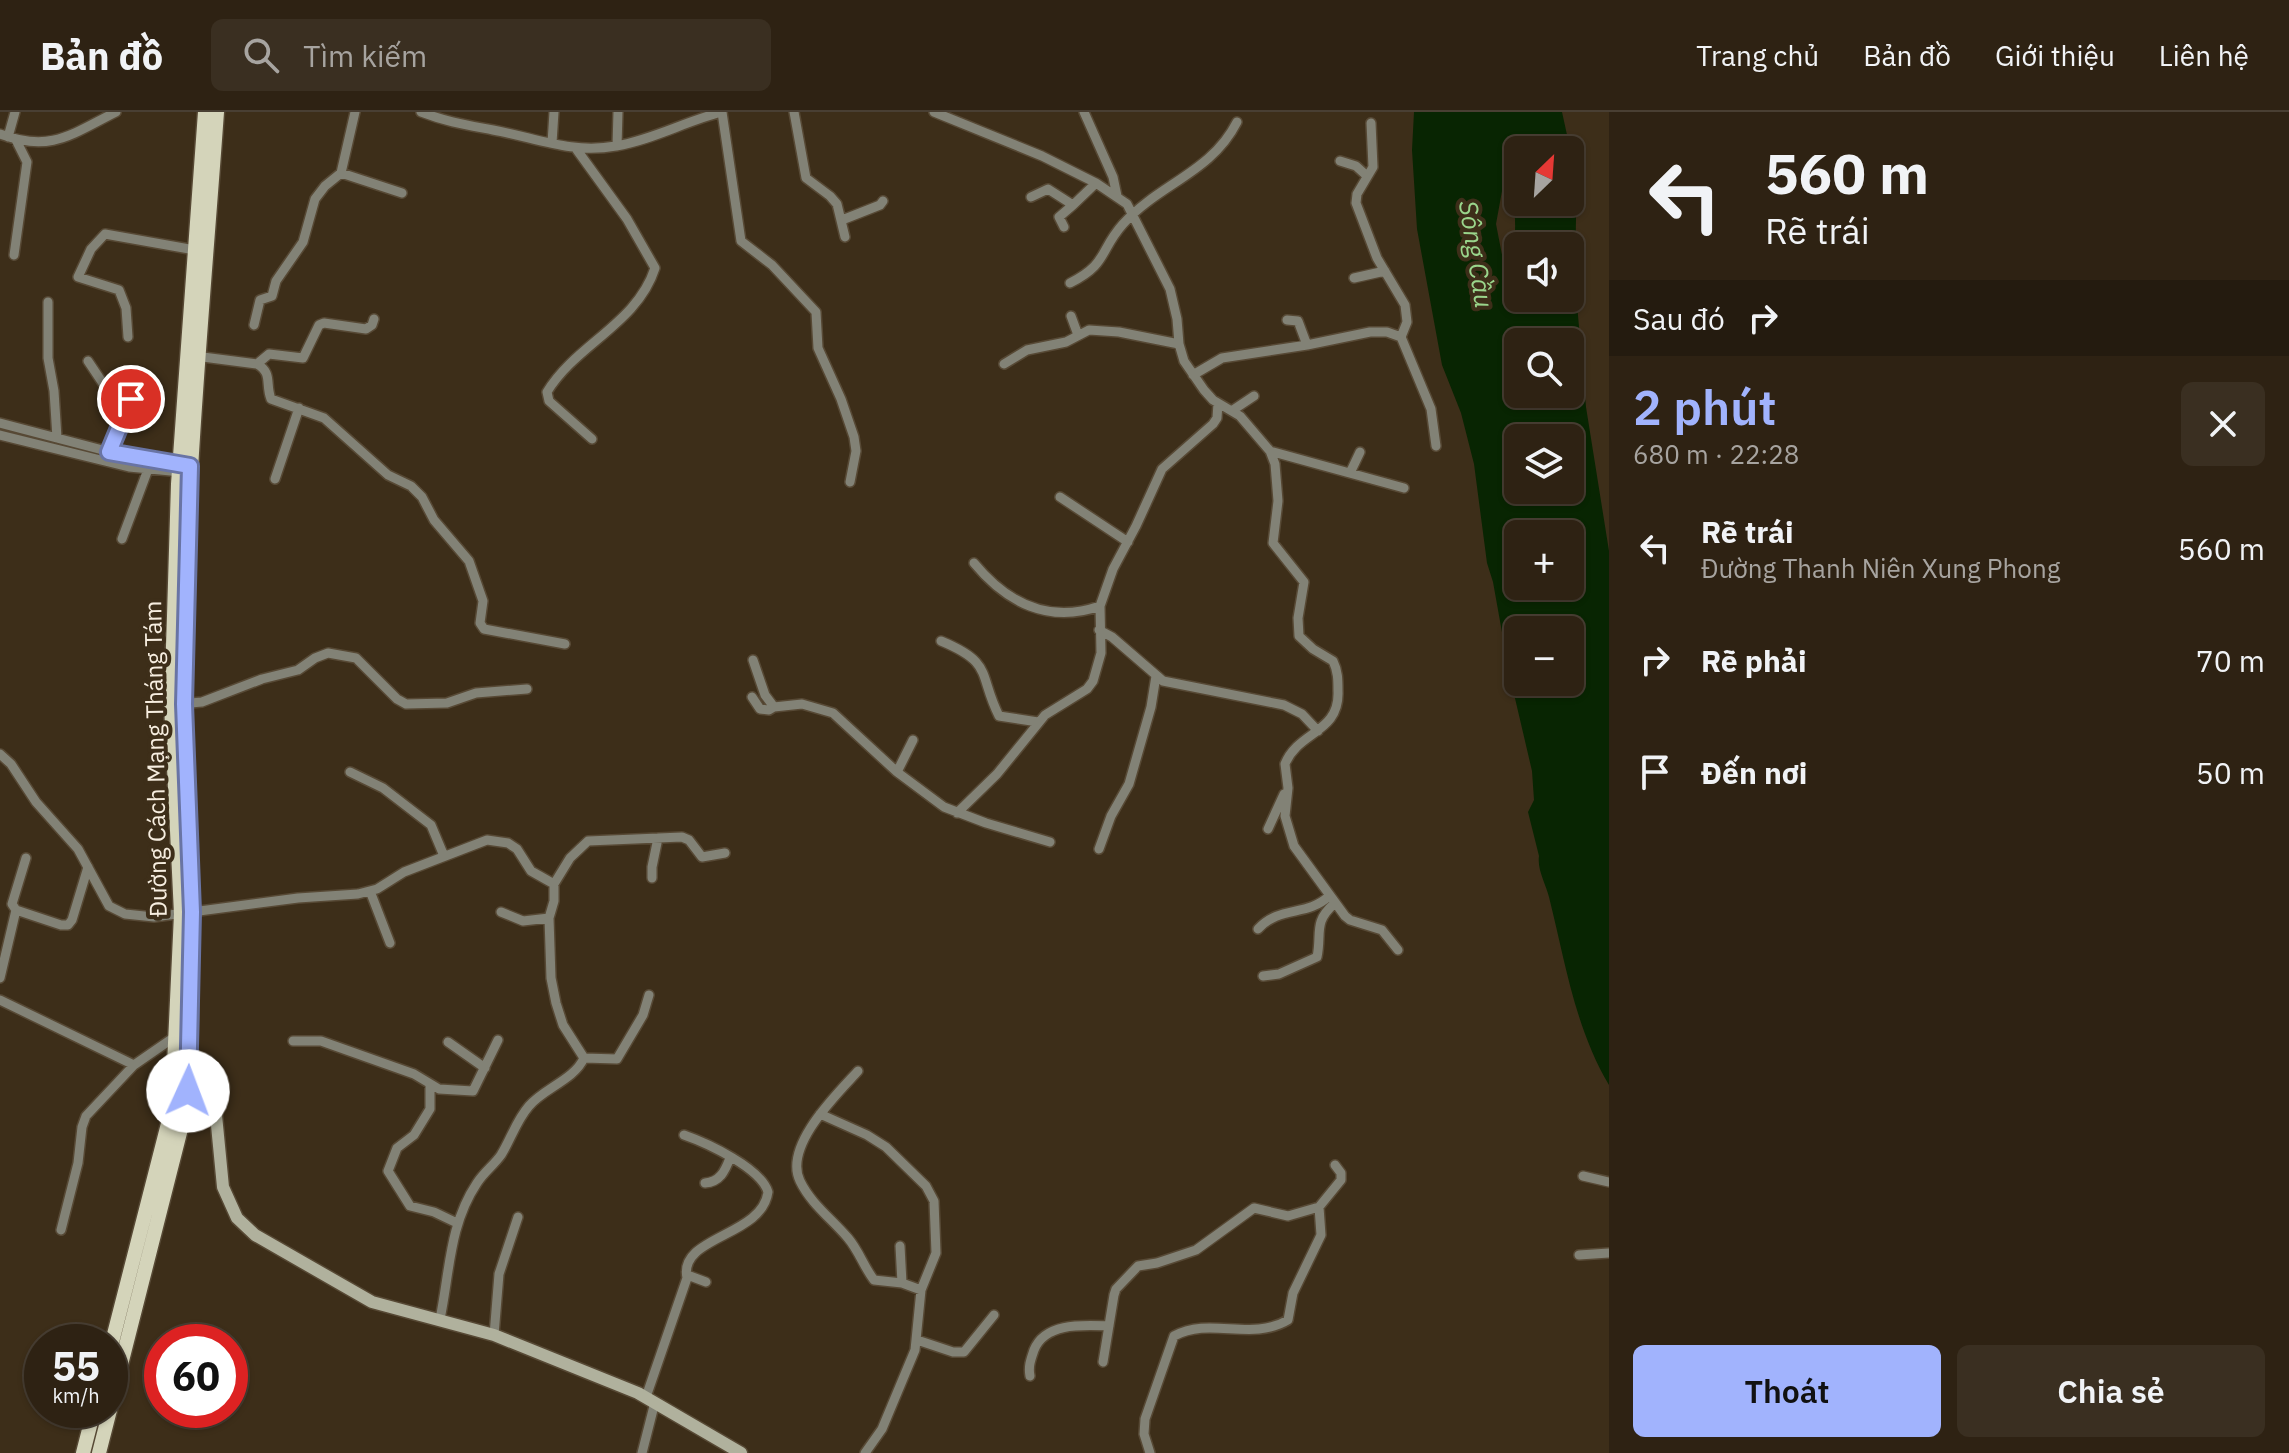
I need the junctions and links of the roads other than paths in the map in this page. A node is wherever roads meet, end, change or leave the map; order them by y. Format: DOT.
graph roads {
  1 [pos="15,112"];
  2 [pos="116,112"];
  3 [pos="205,112"];
  4 [pos="217,112"];
  5 [pos="355,112"];
  6 [pos="421,112"];
  7 [pos="554,112"];
  8 [pos="618,112"];
  9 [pos="722,112"];
  10 [pos="794,112"];
  11 [pos="934,112"];
  12 [pos="1084,112"];
  13 [pos="1237,122"];
  14 [pos="1371,123"];
  15 [pos="8,137"];
  16 [pos="552,143"];
  17 [pos="617,146"];
  18 [pos="577,150"];
  19 [pos="1340,161"];
  20 [pos="341,173"];
  21 [pos="1367,176"];
  22 [pos="1096,183"];
  23 [pos="402,193"];
  24 [pos="1117,196"];
  25 [pos="1031,197"];
  26 [pos="883,201"];
  27 [pos="1073,205"];
  28 [pos="1134,213"];
  29 [pos="842,220"];
  30 [pos="1064,227"];
  31 [pos="845,237"];
  32 [pos="195,250"];
  33 [pos="14,255"];
  34 [pos="1385,271"];
  35 [pos="1354,278"];
  36 [pos="1070,283"];
  37 [pos="48,302"];
  38 [pos="1071,316"];
  39 [pos="374,319"];
  40 [pos="1287,320"];
  41 [pos="254,325"];
  42 [pos="1078,335"];
  43 [pos="128,337"];
  44 [pos="1401,337"];
  45 [pos="1179,344"];
  46 [pos="1307,345"];
  47 [pos="194,356"];
  48 [pos="88,361"];
  49 [pos="257,364"];
  50 [pos="1004,364"];
  51 [pos="1193,375"];
  52 [pos="1254,396"];
  53 [pos="1218,403"];
  54 [pos="299,408"];
  55 [pos="1233,410"];
  56 [pos="0,423"];
  57 [pos="0,435"];
  58 [pos="57,438"];
  59 [pos="592,439"];
  60 [pos="1436,446"];
  61 [pos="1270,451"];
  62 [pos="109,452"];
  63 [pos="1360,452"];
  64 [pos="147,466"];
  65 [pos="185,469"];
  66 [pos="1350,473"];
  67 [pos="275,479"];
  68 [pos="850,482"];
  69 [pos="1404,488"];
  70 [pos="1060,497"];
  71 [pos="122,539"];
  72 [pos="1128,542"];
  73 [pos="974,563"];
  74 [pos="1100,606"];
  75 [pos="1099,630"];
  76 [pos="941,641"];
  77 [pos="565,644"];
  78 [pos="753,660"];
  79 [pos="1156,676"];
  80 [pos="527,689"];
  81 [pos="752,697"];
  82 [pos="178,704"];
  83 [pos="774,707"];
  84 [pos="1038,722"];
  85 [pos="1318,731"];
  86 [pos="913,740"];
  87 [pos="0,754"];
  88 [pos="350,772"];
  89 [pos="897,772"];
  90 [pos="1288,788"];
  91 [pos="957,813"];
  92 [pos="1268,829"];
  93 [pos="658,838"];
  94 [pos="1050,842"];
  95 [pos="1099,849"];
  96 [pos="725,853"];
  97 [pos="444,856"];
  98 [pos="26,858"];
  99 [pos="88,867"];
  100 [pos="652,878"];
  101 [pos="554,884"];
  102 [pos="370,891"];
  103 [pos="1332,900"];
  104 [pos="16,910"];
  105 [pos="501,912"];
  106 [pos="186,913"];
  107 [pos="549,918"];
  108 [pos="1258,929"];
  109 [pos="390,943"];
  110 [pos="1398,950"];
  111 [pos="1263,976"];
  112 [pos="0,978"];
  113 [pos="649,995"];
  114 [pos="0,1000"];
  115 [pos="176,1036"];
  116 [pos="498,1040"];
  117 [pos="293,1041"];
  118 [pos="448,1042"];
  119 [pos="584,1058"];
  120 [pos="134,1065"];
  121 [pos="485,1068"];
  122 [pos="182,1071"];
  123 [pos="858,1071"];
  124 [pos="430,1086"];
  125 [pos="820,1114"];
  126 [pos="684,1135"];
  127 [pos="730,1158"];
  128 [pos="1335,1165"];
  129 [pos="1583,1176"];
  130 [pos="1609,1182"];
  131 [pos="705,1183"];
  132 [pos="1319,1207"];
  133 [pos="518,1217"];
  134 [pos="457,1223"];
  135 [pos="61,1230"];
  136 [pos="900,1246"];
  137 [pos="1609,1253"];
  138 [pos="1579,1255"];
  139 [pos="687,1278"];
  140 [pos="706,1282"];
  141 [pos="902,1283"];
  142 [pos="921,1290"];
  143 [pos="994,1315"];
  144 [pos="440,1319"];
  145 [pos="117,1324"];
  146 [pos="1109,1326"];
  147 [pos="494,1335"];
  148 [pos="128,1338"];
  149 [pos="917,1340"];
  150 [pos="1103,1362"];
  151 [pos="1030,1376"];
  152 [pos="651,1399"];
  153 [pos="89,1428"];
  154 [pos="105,1428"];
  155 [pos="83,1453"];
  156 [pos="99,1453"];
  157 [pos="642,1453"];
  158 [pos="741,1453"];
  159 [pos="865,1453"];
  160 [pos="1150,1453"];
  1 -- 15 [label="street"];
  2 -- 15 [label="street"];
  3 -- 32 [label="main road, Đường Cách Mạng Tháng Tám"];
  4 -- 47 [label="main road, Đường Cách Mạng Tháng Tám"];
  5 -- 20 [label="street"];
  6 -- 16 [label="street"];
  7 -- 16 [label="street"];
  8 -- 17 [label="street"];
  9 -- 17 [label="street"];
  9 -- 68 [label="street"];
  10 -- 29 [label="street"];
  11 -- 22 [label="street"];
  12 -- 24 [label="street"];
  13 -- 28 [label="street"];
  14 -- 21 [label="street"];
  15 -- 33 [label="street"];
  16 -- 18 [label="street"];
  17 -- 18 [label="street"];
  18 -- 59 [label="street"];
  19 -- 21 [label="street"];
  20 -- 23 [label="street"];
  20 -- 41 [label="street"];
  21 -- 34 [label="street"];
  22 -- 24 [label="street"];
  22 -- 27 [label="street"];
  24 -- 28 [label="street"];
  25 -- 27 [label="street"];
  26 -- 29 [label="street"];
  27 -- 30 [label="street"];
  28 -- 36 [label="street"];
  28 -- 45 [label="street"];
  29 -- 31 [label="street"];
  32 -- 43 [label="street"];
  32 -- 47 [label="main road, Đường Cách Mạng Tháng Tám"];
  34 -- 35 [label="street"];
  34 -- 44 [label="street"];
  37 -- 58 [label="street"];
  38 -- 42 [label="street"];
  39 -- 49 [label="street"];
  40 -- 46 [label="street"];
  42 -- 45 [label="street"];
  42 -- 50 [label="street"];
  44 -- 46 [label="street"];
  44 -- 60 [label="street"];
  45 -- 51 [label="street"];
  46 -- 51 [label="street"];
  47 -- 49 [label="street"];
  47 -- 65 [label="main road, Đường Cách Mạng Tháng Tám"];
  48 -- 62 [label="street"];
  49 -- 54 [label="street"];
  51 -- 53 [label="street"];
  52 -- 55 [label="street"];
  53 -- 55 [label="street"];
  53 -- 72 [label="street"];
  54 -- 67 [label="street"];
  54 -- 77 [label="street"];
  55 -- 61 [label="street"];
  56 -- 58 [label="street"];
  57 -- 64 [label="street"];
  58 -- 62 [label="street"];
  61 -- 66 [label="street"];
  61 -- 85 [label="street"];
  62 -- 64 [label="street"];
  63 -- 66 [label="street"];
  64 -- 65 [label="street"];
  64 -- 71 [label="street"];
  65 -- 82 [label="main road, Đường Cách Mạng Tháng Tám"];
  66 -- 69 [label="street"];
  70 -- 72 [label="street"];
  72 -- 74 [label="street"];
  73 -- 74 [label="street"];
  74 -- 75 [label="street"];
  75 -- 79 [label="street"];
  75 -- 84 [label="street"];
  76 -- 84 [label="street"];
  78 -- 83 [label="street"];
  79 -- 85 [label="street"];
  79 -- 95 [label="street"];
  80 -- 82 [label="street"];
  81 -- 83 [label="street"];
  82 -- 106 [label="main road, Đường Cách Mạng Tháng Tám"];
  83 -- 89 [label="street"];
  84 -- 91 [label="street"];
  85 -- 90 [label="street"];
  86 -- 89 [label="street"];
  87 -- 99 [label="street"];
  88 -- 97 [label="street"];
  89 -- 91 [label="street"];
  90 -- 92 [label="street"];
  90 -- 103 [label="street"];
  91 -- 94 [label="street"];
  93 -- 96 [label="street"];
  93 -- 100 [label="street"];
  93 -- 101 [label="street"];
  97 -- 101 [label="street"];
  97 -- 102 [label="street"];
  98 -- 104 [label="street"];
  99 -- 104 [label="street"];
  99 -- 106 [label="street"];
  101 -- 107 [label="street"];
  102 -- 106 [label="street"];
  102 -- 109 [label="street"];
  103 -- 108 [label="street"];
  103 -- 110 [label="street"];
  103 -- 111 [label="street"];
  104 -- 112 [label="street"];
  105 -- 107 [label="street"];
  106 -- 115 [label="main road, Đường Cách Mạng Tháng Tám"];
  106 -- 122 [label="main road, Đường Cách Mạng Tháng Tám"];
  107 -- 119 [label="street"];
  113 -- 119 [label="street"];
  114 -- 120 [label="street"];
  115 -- 120 [label="street"];
  115 -- 122 [label="main road, Đường Cách Mạng Tháng Tám"];
  116 -- 121 [label="street"];
  117 -- 124 [label="street"];
  118 -- 121 [label="street"];
  119 -- 134 [label="street"];
  120 -- 135 [label="street"];
  121 -- 124 [label="street"];
  122 -- 144 [label="main road"];
  122 -- 145 [label="main road, Đường Cách Mạng Tháng Tám"];
  122 -- 148 [label="main road, Đường Cách Mạng Tháng Tám"];
  123 -- 125 [label="street"];
  124 -- 134 [label="street"];
  125 -- 141 [label="street"];
  125 -- 142 [label="street"];
  126 -- 127 [label="street"];
  127 -- 131 [label="street"];
  127 -- 139 [label="street"];
  128 -- 132 [label="street"];
  129 -- 130 [label="street"];
  132 -- 146 [label="street"];
  132 -- 160 [label="street"];
  133 -- 147 [label="street"];
  134 -- 144 [label="street"];
  136 -- 141 [label="street"];
  137 -- 138 [label="street"];
  139 -- 140 [label="street"];
  139 -- 152 [label="street"];
  141 -- 142 [label="street"];
  142 -- 149 [label="street"];
  143 -- 149 [label="street"];
  144 -- 147 [label="main road"];
  146 -- 150 [label="street"];
  146 -- 151 [label="street"];
  147 -- 152 [label="main road"];
  149 -- 159 [label="street"];
  152 -- 157 [label="street"];
  152 -- 158 [label="main road"];
  153 -- 155 [label="main road"];
  154 -- 156 [label="main road, Đường Cách Mạng Tháng Tám"];
}
